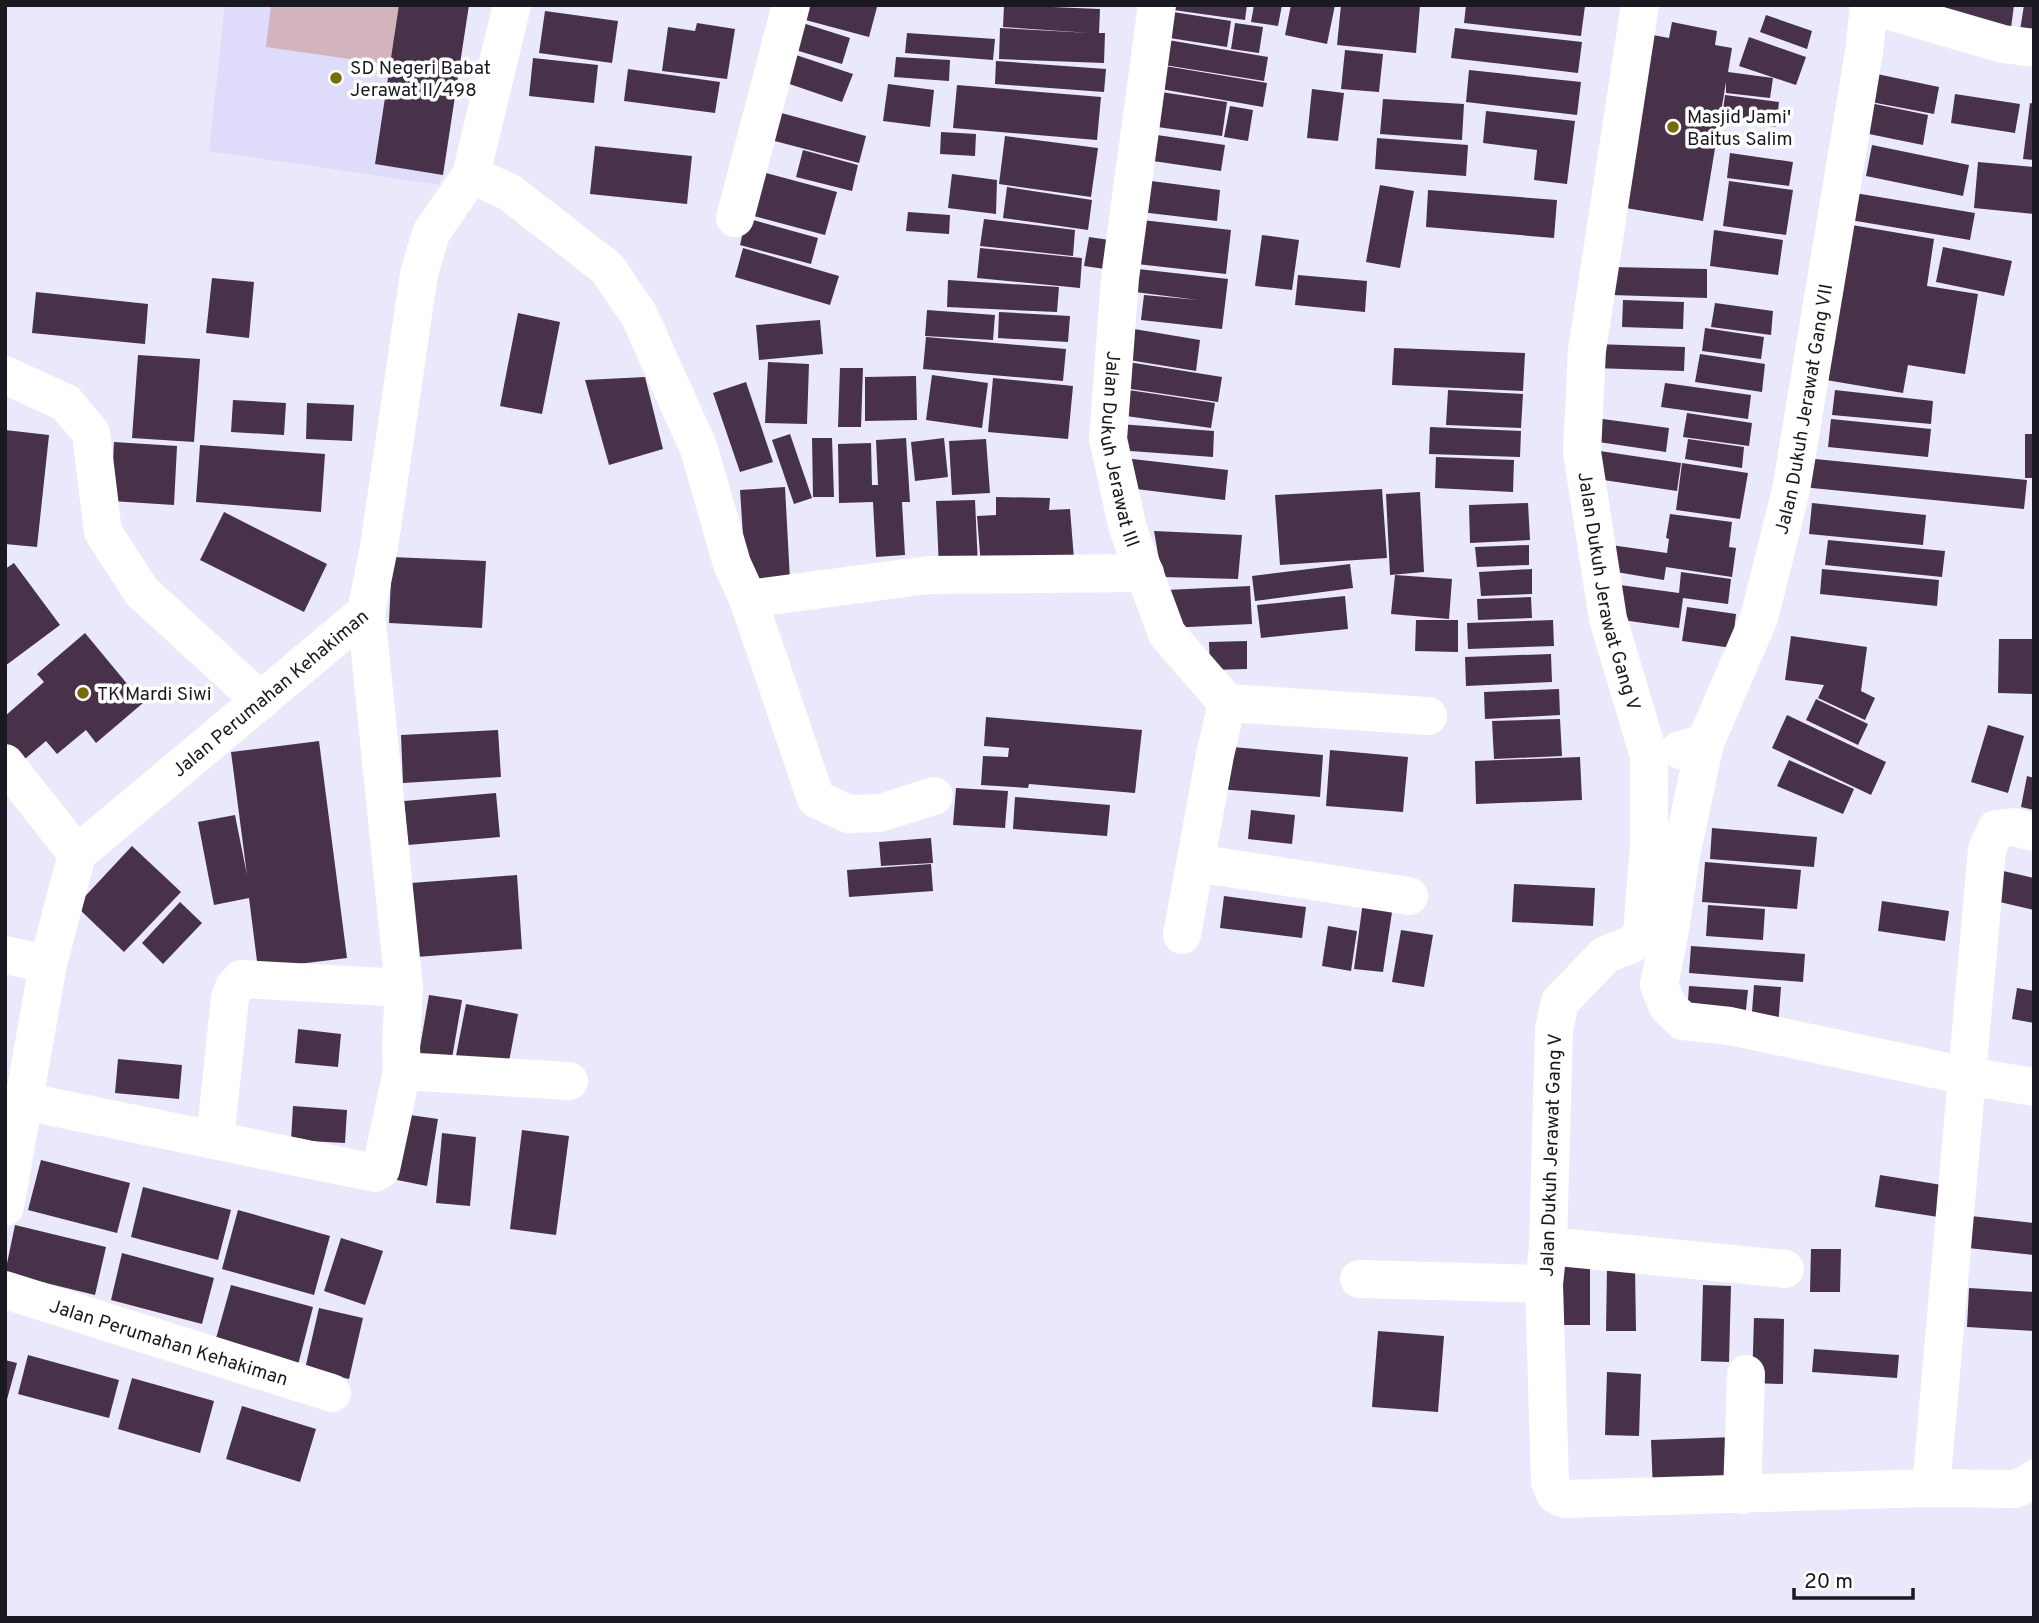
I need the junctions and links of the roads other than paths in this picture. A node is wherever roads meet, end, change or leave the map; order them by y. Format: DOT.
graph roads {
  1 [pos="512,5"];
  2 [pos="792,5"];
  3 [pos="1157,5"];
  4 [pos="1640,5"];
  5 [pos="1869,5"];
  6 [pos="2034,48"];
  7 [pos="471,175"];
  8 [pos="735,218"];
  9 [pos="5,374"];
  10 [pos="1145,573"];
  11 [pos="748,599"];
  12 [pos="366,612"];
  13 [pos="261,701"];
  14 [pos="1227,703"];
  15 [pos="1427,716"];
  16 [pos="1705,743"];
  17 [pos="1649,757"];
  18 [pos="5,763"];
  19 [pos="934,796"];
  20 [pos="2034,832"];
  21 [pos="78,854"];
  22 [pos="1196,863"];
  23 [pos="1409,896"];
  24 [pos="1656,927"];
  25 [pos="1182,935"];
  26 [pos="5,955"];
  27 [pos="48,964"];
  28 [pos="404,988"];
  29 [pos="402,1071"];
  30 [pos="1967,1076"];
  31 [pos="569,1081"];
  32 [pos="2034,1087"];
  33 [pos="23,1101"];
  34 [pos="215,1140"];
  35 [pos="5,1207"];
  36 [pos="1548,1246"];
  37 [pos="1785,1269"];
  38 [pos="1359,1279"];
  39 [pos="1544,1284"];
  40 [pos="5,1290"];
  41 [pos="1746,1374"];
  42 [pos="332,1393"];
  43 [pos="2034,1479"];
  44 [pos="1931,1488"];
  45 [pos="1742,1495"];
  1 -- 7 [label="street, Jalan Perumahan Kehakiman"];
  2 -- 8 [label="street"];
  3 -- 10 [label="street, Jalan Dukuh Jerawat III"];
  4 -- 17 [label="street, Jalan Dukuh Jerawat Gang V"];
  5 -- 6 [label="street"];
  5 -- 16 [label="street, Jalan Dukuh Jerawat Gang VII"];
  7 -- 11 [label="street"];
  7 -- 12 [label="street, Jalan Perumahan Kehakiman"];
  9 -- 13 [label="street"];
  10 -- 11 [label="street"];
  10 -- 14 [label="street, Jalan Dukuh Jerawat III"];
  11 -- 19 [label="street"];
  12 -- 13 [label="street, Jalan Perumahan Kehakiman"];
  12 -- 28 [label="street"];
  13 -- 21 [label="street, Jalan Perumahan Kehakiman"];
  14 -- 15 [label="street"];
  14 -- 22 [label="street"];
  16 -- 17 [label="street"];
  16 -- 24 [label="street, Jalan Dukuh Jerawat Gang VII"];
  17 -- 24 [label="street, Jalan Dukuh Jerawat Gang V"];
  18 -- 21 [label="street"];
  20 -- 30 [label="street"];
  21 -- 27 [label="street"];
  22 -- 23 [label="street"];
  22 -- 25 [label="street"];
  24 -- 30 [label="street"];
  24 -- 36 [label="street, Jalan Dukuh Jerawat Gang V"];
  26 -- 27 [label="street"];
  27 -- 33 [label="street"];
  28 -- 29 [label="street"];
  28 -- 34 [label="street"];
  29 -- 31 [label="street"];
  29 -- 34 [label="street"];
  30 -- 32 [label="street"];
  30 -- 44 [label="street"];
  33 -- 34 [label="street"];
  33 -- 35 [label="street"];
  36 -- 37 [label="street"];
  36 -- 39 [label="street, Jalan Dukuh Jerawat Gang V"];
  38 -- 39 [label="street"];
  39 -- 45 [label="street, Jalan Dukuh Jerawat Gang V"];
  40 -- 42 [label="street, Jalan Perumahan Kehakiman"];
  41 -- 45 [label="street"];
  43 -- 44 [label="street, Jalan Dukuh Jerawat Gang V"];
  44 -- 45 [label="street, Jalan Dukuh Jerawat Gang V"];
}
